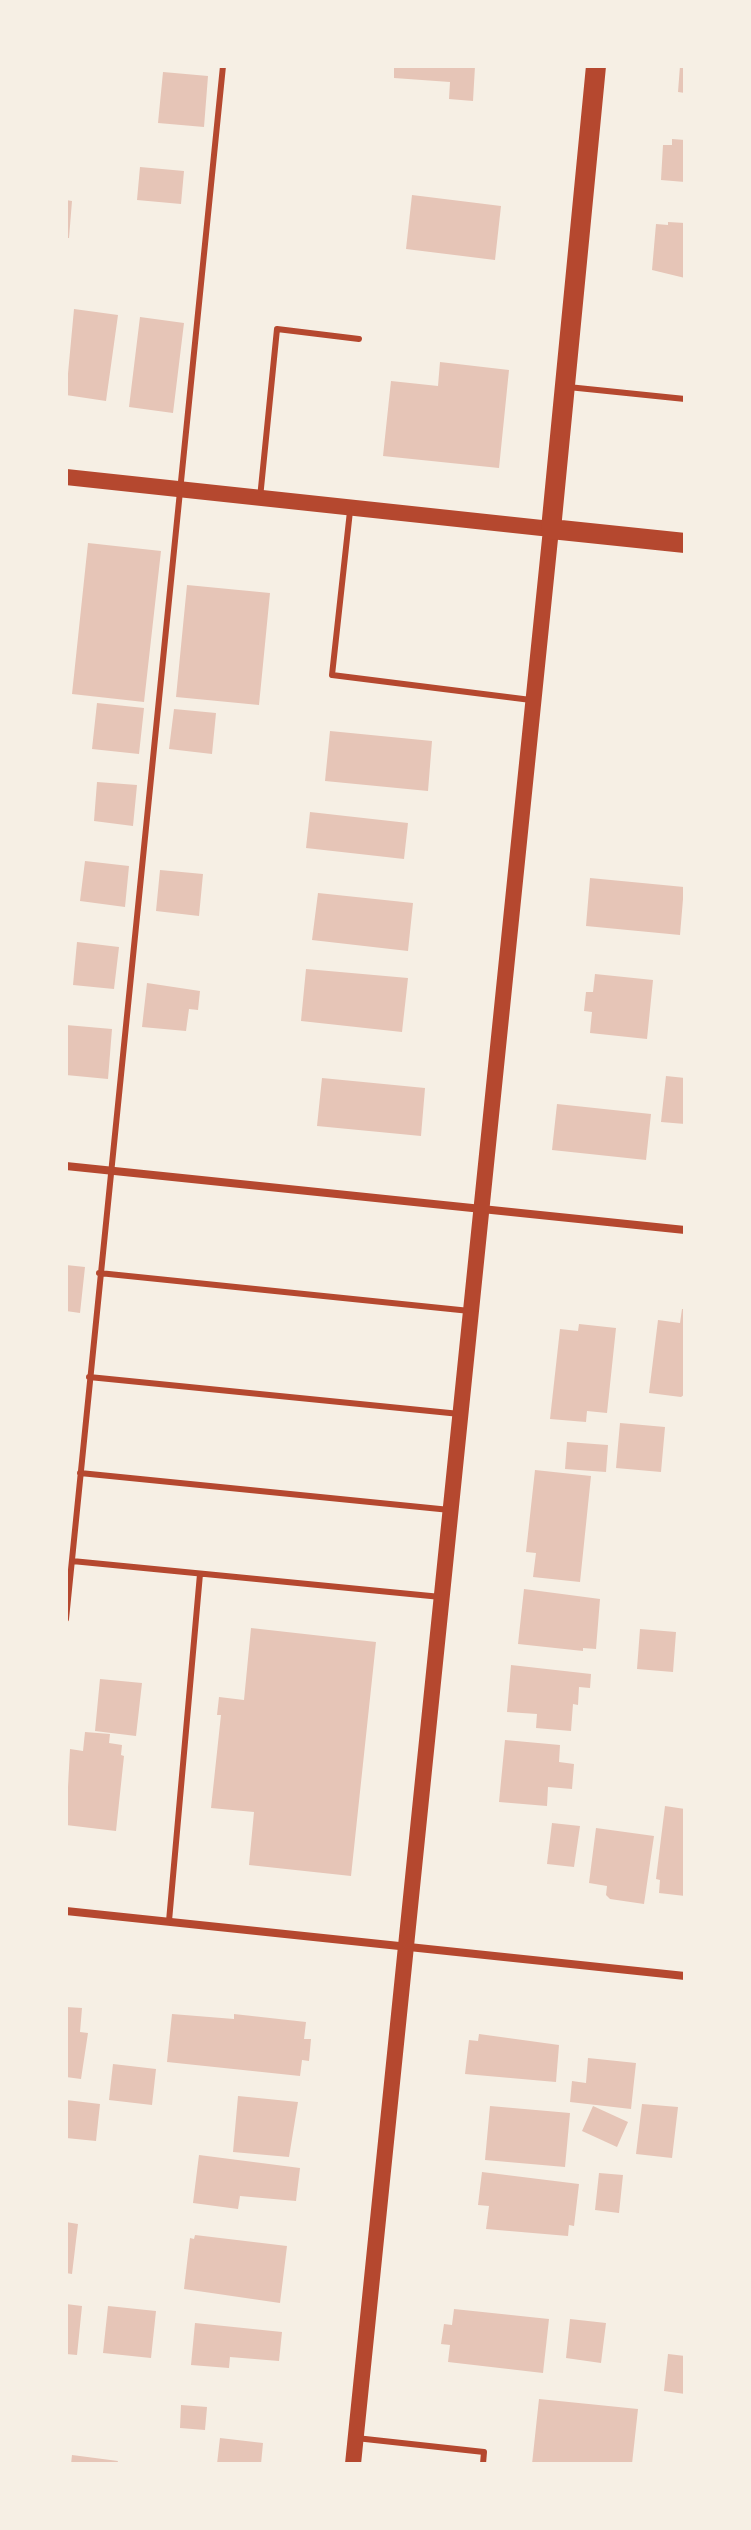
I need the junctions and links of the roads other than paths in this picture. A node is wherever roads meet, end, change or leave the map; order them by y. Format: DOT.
graph roads {
  1 [pos="223,66"];
  2 [pos="596,66"];
  3 [pos="359,339"];
  4 [pos="564,387"];
  5 [pos="685,399"];
  6 [pos="66,477"];
  7 [pos="181,489"];
  8 [pos="260,498"];
  9 [pos="350,507"];
  10 [pos="551,529"];
  11 [pos="685,543"];
  12 [pos="533,700"];
  13 [pos="66,1166"];
  14 [pos="109,1170"];
  15 [pos="481,1207"];
  16 [pos="685,1230"];
  17 [pos="99,1273"];
  18 [pos="471,1311"];
  19 [pos="89,1377"];
  20 [pos="460,1414"];
  21 [pos="80,1473"];
  22 [pos="450,1510"];
  23 [pos="72,1561"];
  24 [pos="200,1574"];
  25 [pos="441,1597"];
  26 [pos="66,1619"];
  27 [pos="66,1911"];
  28 [pos="169,1921"];
  29 [pos="406,1945"];
  30 [pos="685,1976"];
  31 [pos="356,2438"];
  32 [pos="353,2464"];
  33 [pos="483,2464"];
  1 -- 7 [label="lane"];
  2 -- 4 [label="main road"];
  3 -- 8 [label="lane"];
  4 -- 5 [label="lane"];
  4 -- 10 [label="main road"];
  6 -- 7 [label="main road"];
  7 -- 8 [label="main road"];
  7 -- 14 [label="lane"];
  8 -- 9 [label="main road"];
  9 -- 10 [label="main road"];
  9 -- 12 [label="lane"];
  10 -- 11 [label="main road"];
  10 -- 12 [label="main road"];
  12 -- 15 [label="main road"];
  13 -- 14 [label="street"];
  14 -- 15 [label="street"];
  14 -- 17 [label="lane"];
  15 -- 16 [label="street"];
  15 -- 18 [label="main road"];
  17 -- 18 [label="lane"];
  17 -- 19 [label="lane"];
  18 -- 20 [label="main road"];
  19 -- 20 [label="lane"];
  19 -- 21 [label="lane"];
  20 -- 22 [label="main road"];
  21 -- 22 [label="lane"];
  21 -- 23 [label="lane"];
  22 -- 25 [label="main road"];
  23 -- 24 [label="lane"];
  23 -- 26 [label="lane"];
  24 -- 25 [label="lane"];
  24 -- 28 [label="lane"];
  25 -- 29 [label="main road"];
  27 -- 28 [label="street"];
  28 -- 29 [label="street"];
  29 -- 30 [label="street"];
  29 -- 31 [label="main road"];
  31 -- 32 [label="main road"];
  31 -- 33 [label="lane"];
}
